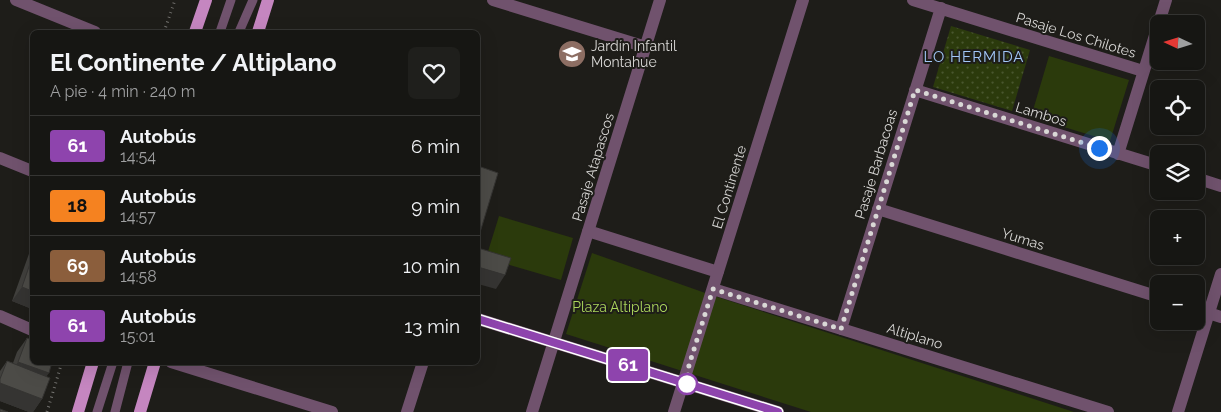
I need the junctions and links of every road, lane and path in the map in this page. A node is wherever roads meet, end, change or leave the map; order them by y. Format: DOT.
graph roads {
  1 [pos="16,0"];
  2 [pos="174,0"];
  3 [pos="206,0"];
  4 [pos="230,0"];
  5 [pos="253,0"];
  6 [pos="268,0"];
  7 [pos="493,0"];
  8 [pos="660,0"];
  9 [pos="803,0"];
  10 [pos="913,0"];
  11 [pos="1166,0"];
  12 [pos="941,8"];
  13 [pos="90,30"];
  14 [pos="165,30"];
  15 [pos="196,30"];
  16 [pos="221,30"];
  17 [pos="240,30"];
  18 [pos="259,30"];
  19 [pos="646,47"];
  20 [pos="1143,71"];
  21 [pos="915,90"];
  22 [pos="1118,154"];
  23 [pos="0,158"];
  24 [pos="1150,163"];
  25 [pos="30,170"];
  26 [pos="1205,181"];
  27 [pos="1221,186"];
  28 [pos="878,209"];
  29 [pos="588,231"];
  30 [pos="718,272"];
  31 [pos="1221,274"];
  32 [pos="713,289"];
  33 [pos="1150,294"];
  34 [pos="1209,313"];
  35 [pos="0,316"];
  36 [pos="480,320"];
  37 [pos="30,329"];
  38 [pos="841,329"];
  39 [pos="554,342"];
  40 [pos="61,365"];
  41 [pos="93,365"];
  42 [pos="112,365"];
  43 [pos="127,365"];
  44 [pos="154,365"];
  45 [pos="180,365"];
  46 [pos="422,365"];
  47 [pos="684,383"];
  48 [pos="47,412"];
  49 [pos="78,412"];
  50 [pos="97,412"];
  51 [pos="116,412"];
  52 [pos="140,412"];
  53 [pos="332,412"];
  54 [pos="408,412"];
  55 [pos="532,412"];
  56 [pos="674,412"];
  57 [pos="778,412"];
  58 [pos="1108,412"];
  59 [pos="1178,412"];
  1 -- 13 [label="street"];
  2 -- 14 [label="path"];
  3 -- 15 [label="main road"];
  4 -- 16 [label="lane"];
  5 -- 17 [label="lane"];
  6 -- 18 [label="main road"];
  7 -- 19 [label="street"];
  8 -- 19 [label="street, Pasaje Atapascos"];
  9 -- 30 [label="street, El Continente"];
  10 -- 12 [label="street, Pasaje Los Chilotes"];
  11 -- 20 [label="street"];
  12 -- 20 [label="street, Pasaje Los Chilotes"];
  12 -- 21 [label="street, Pasaje Barbacoas"];
  19 -- 29 [label="street, Pasaje Atapascos"];
  20 -- 22 [label="street"];
  21 -- 22 [label="street, Lambos"];
  21 -- 28 [label="street, Pasaje Barbacoas"];
  22 -- 24 [label="street, Lambos"];
  23 -- 25 [label="street"];
  26 -- 27 [label="street"];
  28 -- 33 [label="street, Yumas"];
  28 -- 38 [label="street, Pasaje Barbacoas"];
  29 -- 30 [label="street"];
  29 -- 39 [label="street, Pasaje Atapascos"];
  30 -- 32 [label="street, El Continente"];
  31 -- 34 [label="street"];
  32 -- 38 [label="street, Altiplano"];
  32 -- 47 [label="street, El Continente"];
  34 -- 59 [label="street"];
  35 -- 37 [label="street"];
  36 -- 39 [label="street"];
  38 -- 58 [label="street, Altiplano"];
  39 -- 47 [label="street"];
  39 -- 55 [label="street, Pasaje Atapascos"];
  40 -- 48 [label="path"];
  41 -- 49 [label="main road"];
  42 -- 50 [label="lane"];
  43 -- 51 [label="lane"];
  44 -- 52 [label="main road"];
  45 -- 53 [label="street"];
  46 -- 54 [label="street"];
  47 -- 56 [label="street, El Continente"];
  47 -- 57 [label="street"];
}
